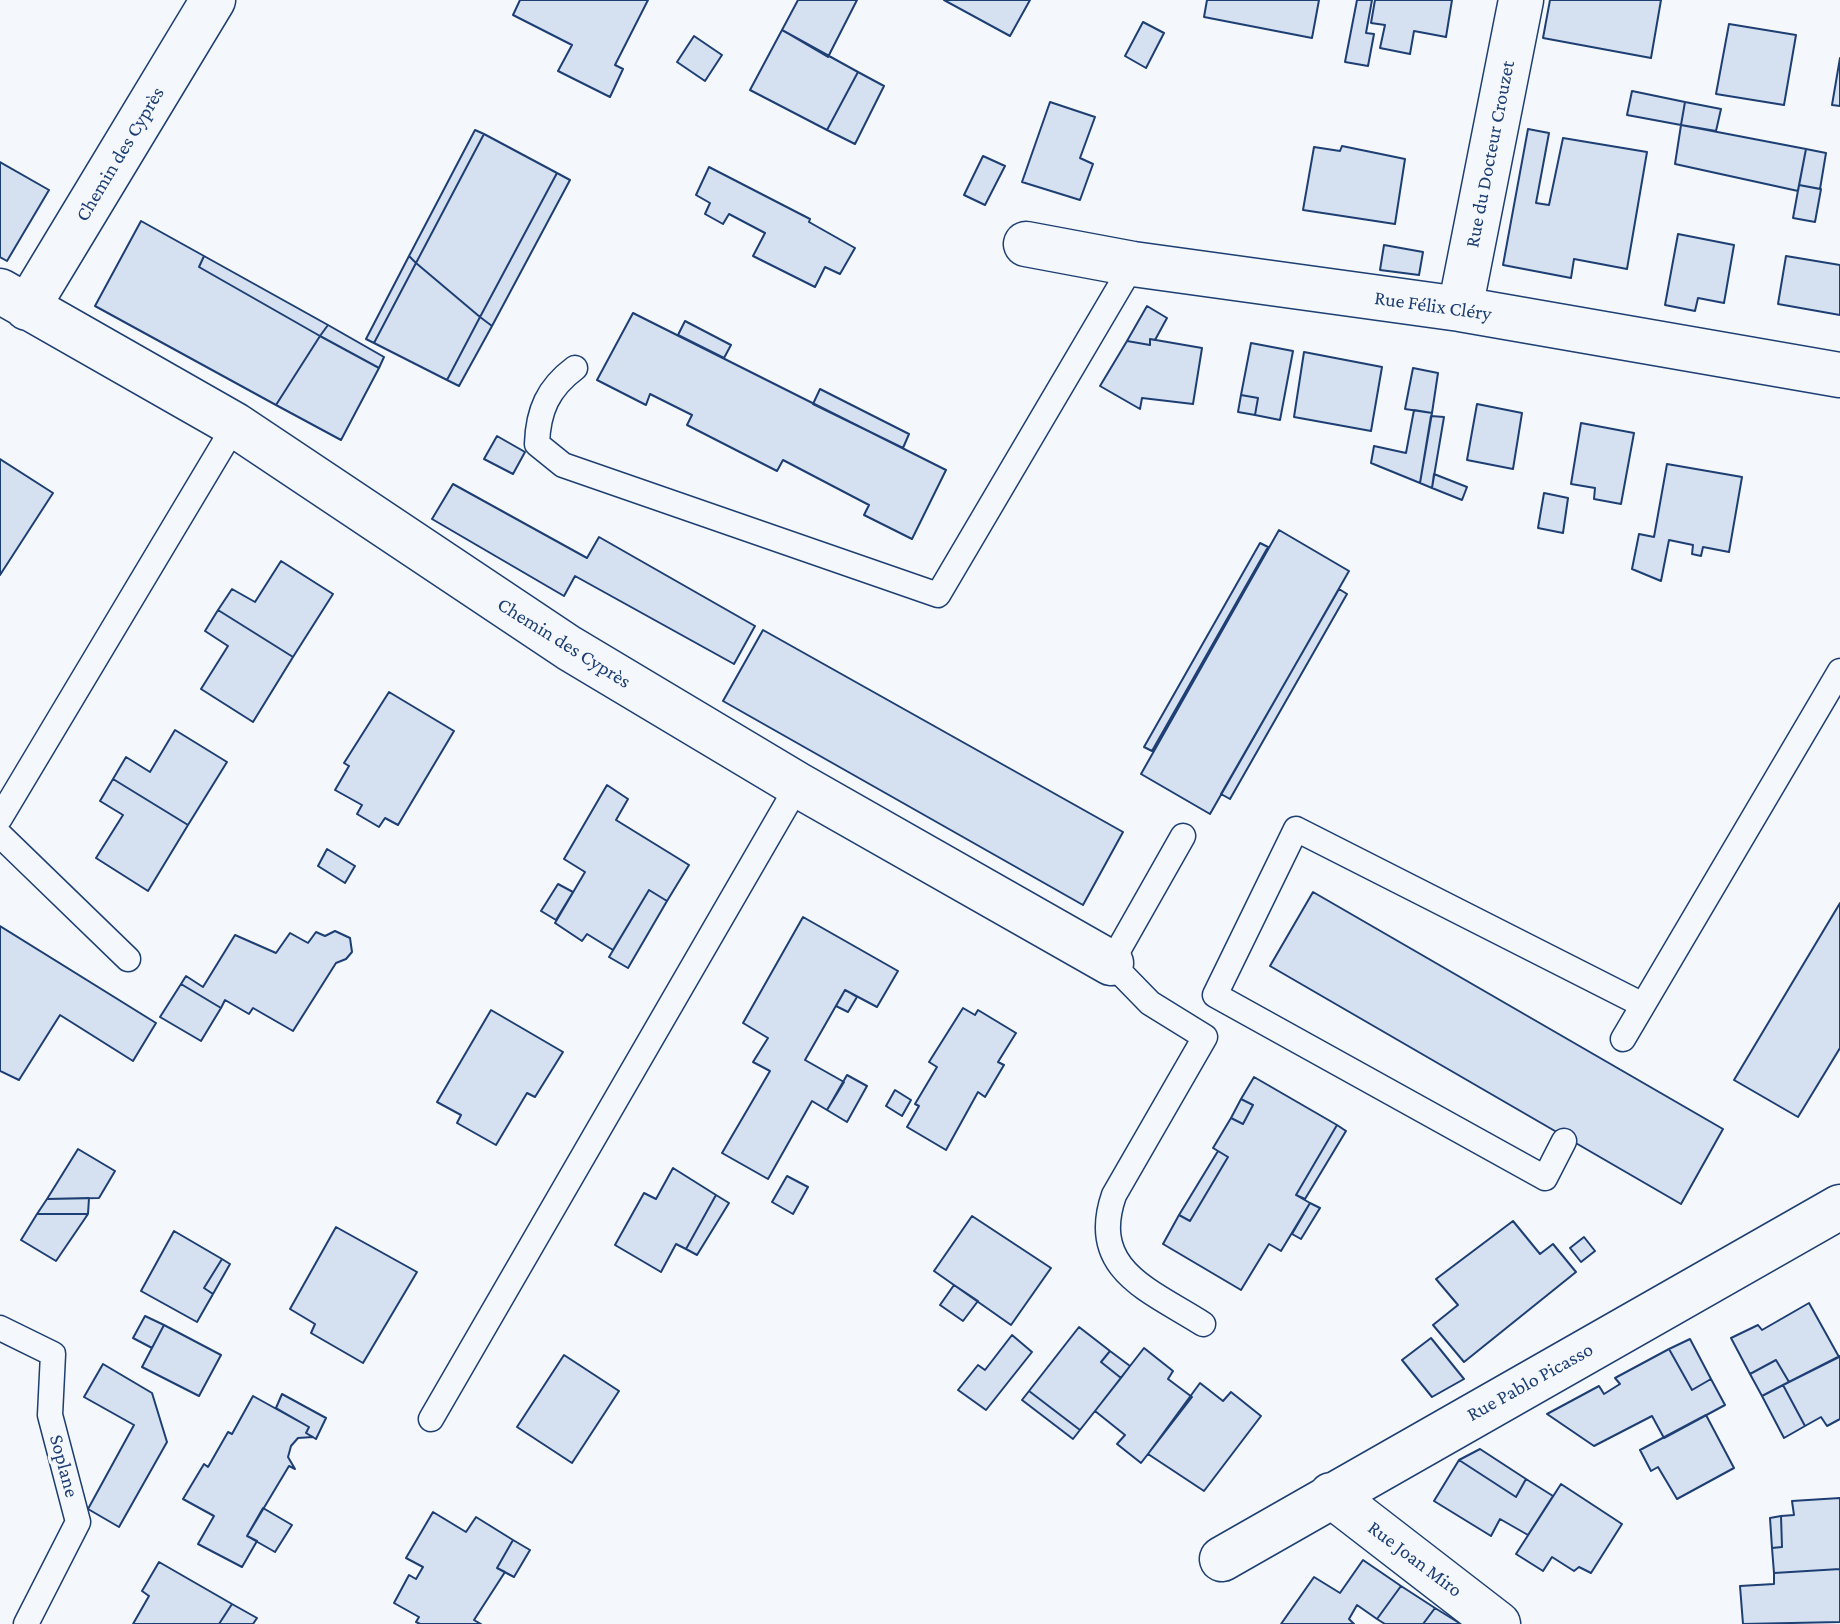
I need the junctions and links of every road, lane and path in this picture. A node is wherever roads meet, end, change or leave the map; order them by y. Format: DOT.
graph roads {
  1 [pos="213,0"];
  2 [pos="1521,0"];
  3 [pos="1026,244"];
  4 [pos="1133,264"];
  5 [pos="13,299"];
  6 [pos="1460,309"];
  7 [pos="575,368"];
  8 [pos="1840,375"];
  9 [pos="235,425"];
  10 [pos="1840,671"];
  11 [pos="798,785"];
  12 [pos="0,818"];
  13 [pos="0,835"];
  14 [pos="1183,836"];
  15 [pos="128,959"];
  16 [pos="1111,963"];
  17 [pos="1643,1005"];
  18 [pos="1623,1039"];
  19 [pos="1564,1141"];
  20 [pos="1840,1207"];
  21 [pos="1203,1324"];
  22 [pos="0,1328"];
  23 [pos="431,1419"];
  24 [pos="1331,1495"];
  25 [pos="1222,1559"];
  26 [pos="26,1624"];
  27 [pos="1498,1624"];
  1 -- 5 [label="street, Chemin des Cyprès"];
  2 -- 6 [label="street, Rue du Docteur Crouzet"];
  3 -- 4 [label="street, Rue Félix Cléry"];
  4 -- 6 [label="street, Rue Félix Cléry"];
  4 -- 7 [label="lane"];
  5 -- 9 [label="street, Chemin des Cyprès"];
  6 -- 8 [label="street, Rue Félix Cléry"];
  9 -- 11 [label="street, Chemin des Cyprès"];
  9 -- 12 [label="lane"];
  10 -- 17 [label="lane"];
  11 -- 16 [label="street, Chemin des Cyprès"];
  11 -- 23 [label="lane"];
  13 -- 15 [label="lane"];
  14 -- 16 [label="lane"];
  16 -- 21 [label="lane"];
  17 -- 18 [label="lane"];
  17 -- 19 [label="lane"];
  20 -- 24 [label="street, Rue Pablo Picasso"];
  22 -- 26 [label="lane, Soplane"];
  24 -- 25 [label="street, Rue Pablo Picasso"];
  24 -- 27 [label="street, Rue Joan Miro"];
}
